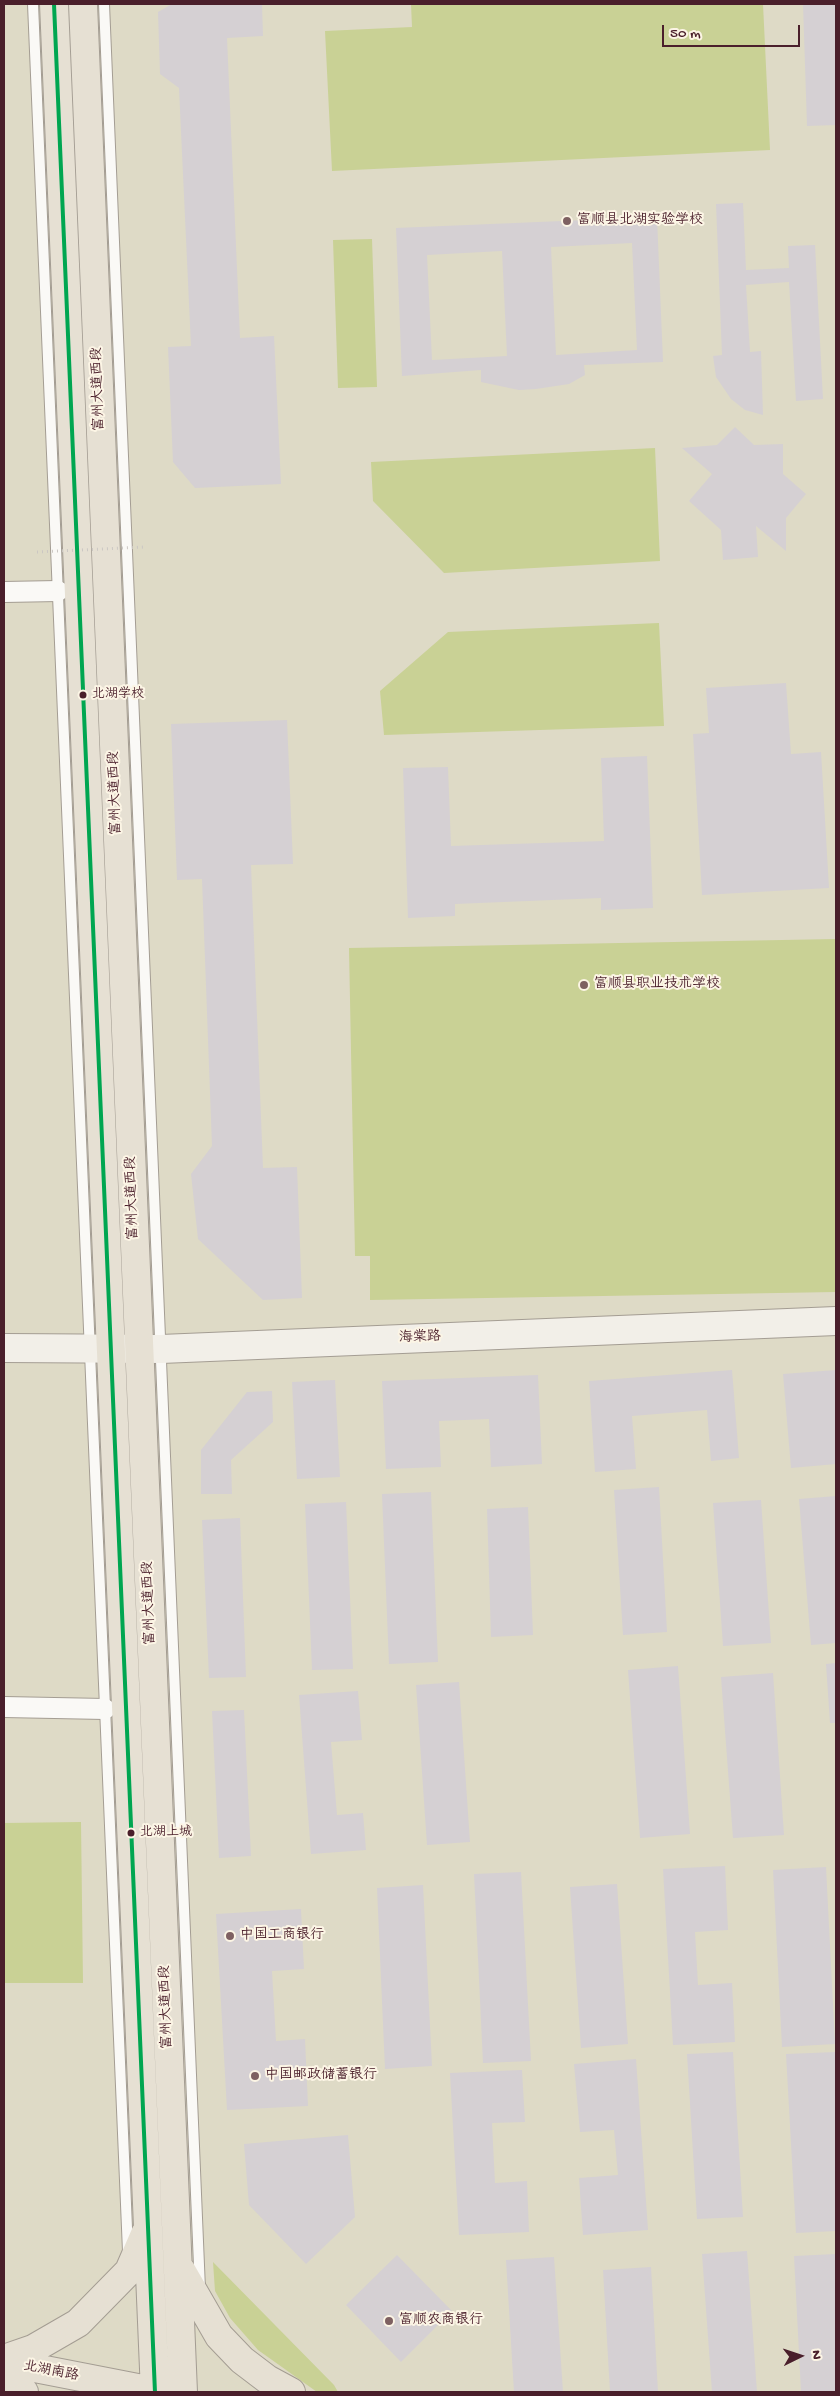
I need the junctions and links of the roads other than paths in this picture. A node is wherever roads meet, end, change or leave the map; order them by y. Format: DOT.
graph roads {
  1 [pos="33,4"];
  2 [pos="54,4"];
  3 [pos="83,4"];
  4 [pos="104,4"];
  5 [pos="58,591"];
  6 [pos="4,592"];
  7 [pos="836,1321"];
  8 [pos="4,1348"];
  9 [pos="101,1349"];
  10 [pos="150,1349"];
  11 [pos="4,1707"];
  12 [pos="105,1709"];
  13 [pos="148,2228"];
  14 [pos="178,2264"];
  15 [pos="129,2271"];
  16 [pos="201,2307"];
  17 [pos="14,2354"];
  18 [pos="156,2392"];
  19 [pos="183,2392"];
  20 [pos="291,2392"];
  1 -- 5 [label="lane"];
  2 -- 9 [label="main road, 富州大道西段"];
  3 -- 10 [label="main road, 富州大道西段"];
  4 -- 10 [label="lane"];
  5 -- 6 [label="street"];
  5 -- 9 [label="lane"];
  7 -- 10 [label="street, 海棠路"];
  8 -- 9 [label="street, 海棠路"];
  9 -- 10 [label="street, 海棠路"];
  9 -- 12 [label="lane"];
  9 -- 13 [label="main road, 富州大道西段"];
  10 -- 14 [label="main road, 富州大道西段"];
  10 -- 16 [label="lane"];
  11 -- 12 [label="street"];
  12 -- 15 [label="lane"];
  13 -- 15 [label="main road"];
  13 -- 18 [label="main road, 富州大道西段"];
  14 -- 16 [label="main road"];
  14 -- 19 [label="main road, 富州大道西段"];
  15 -- 17 [label="main road"];
  16 -- 20 [label="main road"];
  17 -- 18 [label="main road, 北湖南路"];
}
